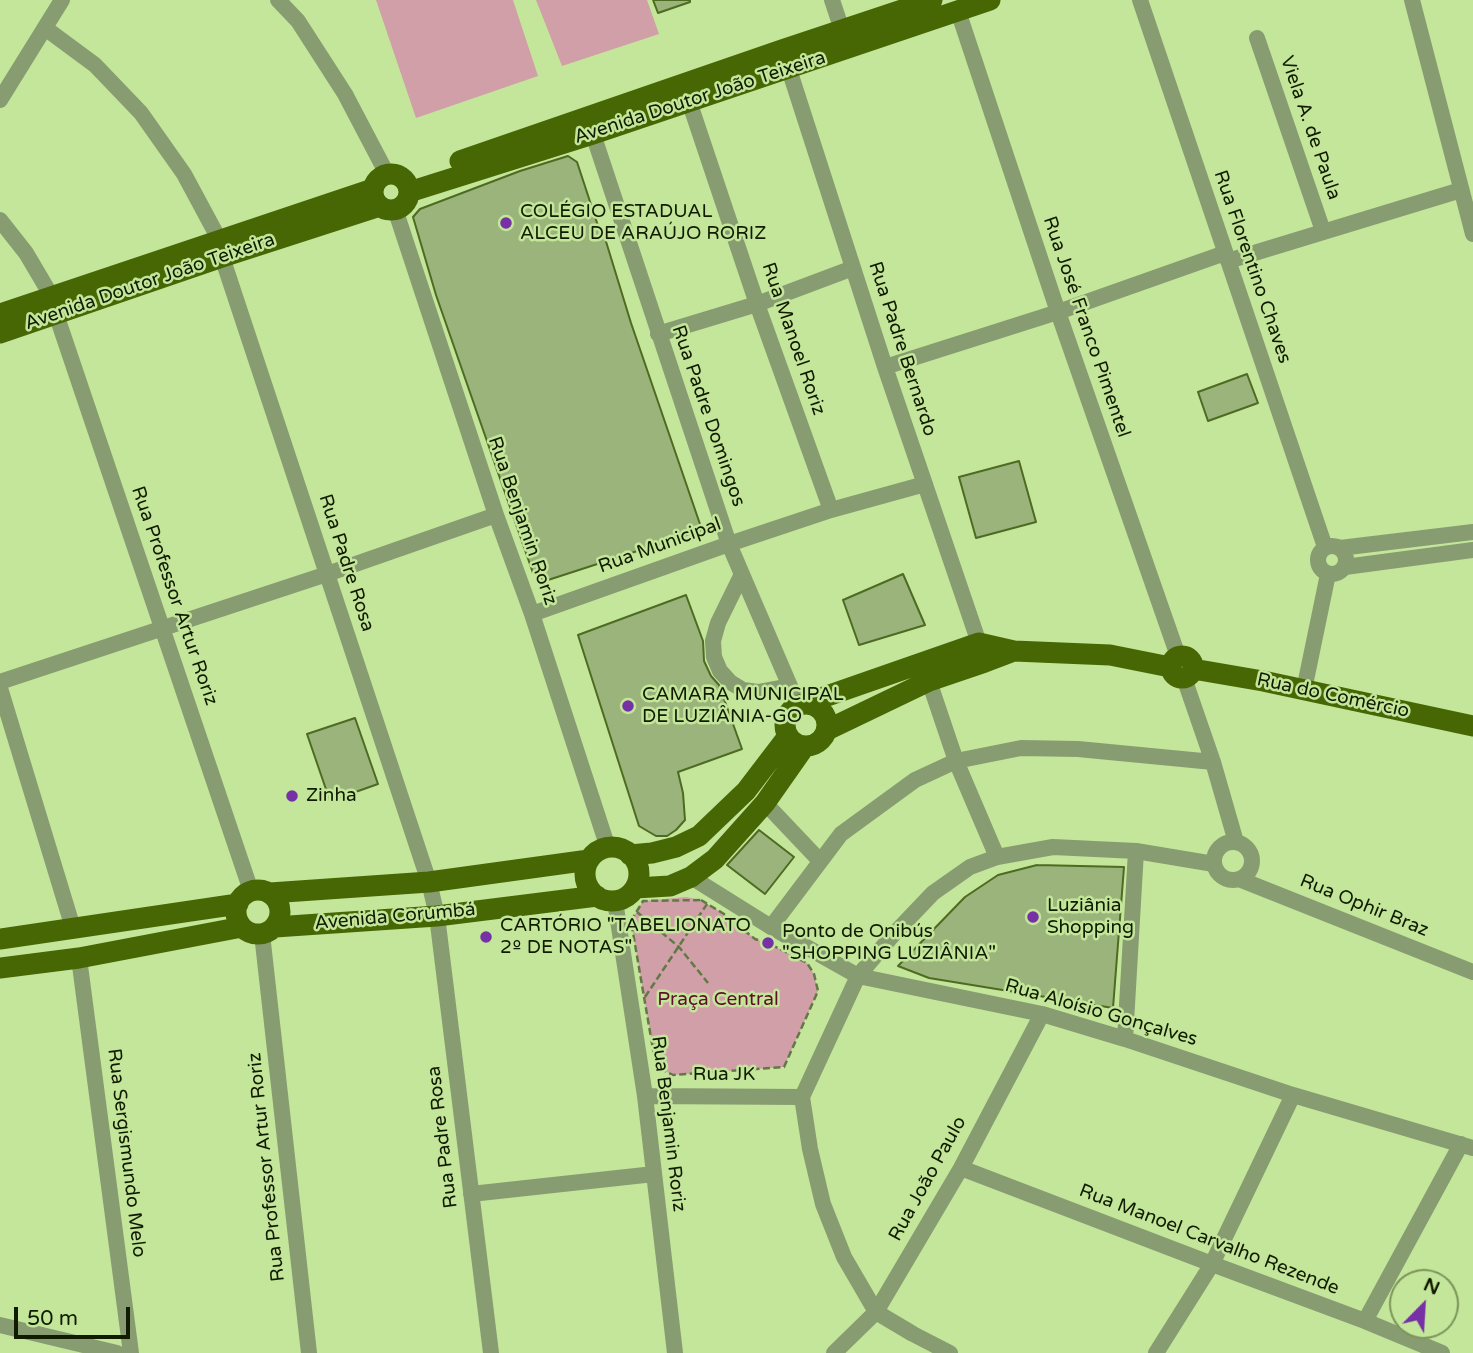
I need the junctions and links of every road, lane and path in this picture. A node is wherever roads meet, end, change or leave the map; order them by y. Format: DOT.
graph roads {
  1 [pos="62,0"];
  2 [pos="278,0"];
  3 [pos="832,0"];
  4 [pos="932,0"];
  5 [pos="990,0"];
  6 [pos="1140,0"];
  7 [pos="1412,0"];
  8 [pos="958,11"];
  9 [pos="45,28"];
  10 [pos="842,30"];
  11 [pos="1257,38"];
  12 [pos="786,59"];
  13 [pos="0,100"];
  14 [pos="690,101"];
  15 [pos="590,125"];
  16 [pos="1461,190"];
  17 [pos="391,192"];
  18 [pos="0,220"];
  19 [pos="1322,231"];
  20 [pos="1473,234"];
  21 [pos="221,249"];
  22 [pos="1226,257"];
  23 [pos="853,268"];
  24 [pos="757,304"];
  25 [pos="54,305"];
  26 [pos="1058,313"];
  27 [pos="0,314"];
  28 [pos="0,333"];
  29 [pos="658,334"];
  30 [pos="886,367"];
  31 [pos="925,484"];
  32 [pos="831,510"];
  33 [pos="496,515"];
  34 [pos="1473,532"];
  35 [pos="729,544"];
  36 [pos="1333,547"];
  37 [pos="1473,550"];
  38 [pos="1345,567"];
  39 [pos="327,574"];
  40 [pos="742,574"];
  41 [pos="1328,574"];
  42 [pos="532,614"];
  43 [pos="163,628"];
  44 [pos="979,643"];
  45 [pos="1014,650"];
  46 [pos="1181,668"];
  47 [pos="929,681"];
  48 [pos="0,685"];
  49 [pos="1304,690"];
  50 [pos="797,698"];
  51 [pos="1473,726"];
  52 [pos="827,730"];
  53 [pos="797,741"];
  54 [pos="956,761"];
  55 [pos="1213,762"];
  56 [pos="765,803"];
  57 [pos="1236,842"];
  58 [pos="608,848"];
  59 [pos="1136,851"];
  60 [pos="630,855"];
  61 [pos="997,857"];
  62 [pos="589,860"];
  63 [pos="820,862"];
  64 [pos="1214,864"];
  65 [pos="691,877"];
  66 [pos="1239,879"];
  67 [pos="429,882"];
  68 [pos="635,888"];
  69 [pos="253,896"];
  70 [pos="606,899"];
  71 [pos="707,904"];
  72 [pos="637,912"];
  73 [pos="437,916"];
  74 [pos="242,927"];
  75 [pos="771,927"];
  76 [pos="74,928"];
  77 [pos="269,930"];
  78 [pos="0,939"];
  79 [pos="679,947"];
  80 [pos="79,958"];
  81 [pos="0,968"];
  82 [pos="1473,972"];
  83 [pos="858,975"];
  84 [pos="708,983"];
  85 [pos="644,998"];
  86 [pos="1042,1014"];
  87 [pos="1125,1039"];
  88 [pos="1293,1095"];
  89 [pos="645,1096"];
  90 [pos="802,1097"];
  91 [pos="1467,1146"];
  92 [pos="961,1168"];
  93 [pos="654,1174"];
  94 [pos="471,1194"];
  95 [pos="1212,1264"];
  96 [pos="876,1312"];
  97 [pos="1365,1321"];
  98 [pos="0,1325"];
  99 [pos="117,1353"];
  100 [pos="131,1353"];
  101 [pos="309,1353"];
  102 [pos="491,1353"];
  103 [pos="675,1353"];
  104 [pos="834,1353"];
  105 [pos="950,1353"];
  106 [pos="1156,1353"];
  107 [pos="1442,1353"];
  1 -- 9 [label="street"];
  2 -- 17 [label="street, Rua Benjamin Roriz"];
  3 -- 10 [label="street"];
  4 -- 10 [label="main road, Avenida Doutor João Teixeira"];
  5 -- 8 [label="main road, Avenida Doutor João Teixeira"];
  6 -- 22 [label="street, Rua Florentino Chaves"];
  7 -- 16 [label="street"];
  8 -- 12 [label="main road, Avenida Doutor João Teixeira"];
  8 -- 26 [label="street, Rua José Franco Pimentel"];
  9 -- 13 [label="street"];
  9 -- 21 [label="street, Rua Padre Rosa"];
  10 -- 12 [label="main road, Avenida Doutor João Teixeira"];
  11 -- 19 [label="street, Viela A. de Paula"];
  12 -- 14 [label="main road, Avenida Doutor João Teixeira"];
  12 -- 15 [label="main road, Avenida Doutor João Teixeira"];
  12 -- 23 [label="street, Rua Padre Bernardo"];
  14 -- 15 [label="main road, Avenida Doutor João Teixeira"];
  14 -- 24 [label="street, Rua Manoel Roriz"];
  15 -- 17 [label="main road, Avenida Doutor João Teixeira"];
  15 -- 29 [label="street, Rua Padre Domingos"];
  16 -- 19 [label="street"];
  16 -- 20 [label="street"];
  17 -- 21 [label="main road, Avenida Doutor João Teixeira"];
  17 -- 33 [label="street, Rua Benjamin Roriz"];
  18 -- 25 [label="street, Rua Professor Artur Roriz"];
  19 -- 22 [label="street"];
  21 -- 25 [label="main road, Avenida Doutor João Teixeira"];
  21 -- 39 [label="street, Rua Padre Rosa"];
  22 -- 26 [label="street"];
  22 -- 36 [label="street, Rua Florentino Chaves"];
  23 -- 24 [label="street"];
  23 -- 30 [label="street, Rua Padre Bernardo"];
  24 -- 29 [label="street"];
  24 -- 32 [label="street, Rua Manoel Roriz"];
  25 -- 27 [label="main road, Avenida Doutor João Teixeira"];
  25 -- 28 [label="main road, Avenida Doutor João Teixeira"];
  25 -- 43 [label="street, Rua Professor Artur Roriz"];
  26 -- 30 [label="street"];
  26 -- 46 [label="street, Rua José Franco Pimentel"];
  29 -- 35 [label="street, Rua Padre Domingos"];
  30 -- 31 [label="street, Rua Padre Bernardo"];
  31 -- 32 [label="street, Rua Municipal"];
  31 -- 44 [label="street, Rua Padre Bernardo"];
  32 -- 35 [label="street, Rua Municipal"];
  33 -- 39 [label="street"];
  33 -- 42 [label="street, Rua Benjamin Roriz"];
  34 -- 36 [label="street"];
  35 -- 40 [label="street, Rua Padre Domingos"];
  35 -- 42 [label="street, Rua Municipal"];
  36 -- 38 [label="street"];
  36 -- 41 [label="street"];
  37 -- 38 [label="street"];
  38 -- 41 [label="street"];
  39 -- 43 [label="street"];
  39 -- 67 [label="street, Rua Padre Rosa"];
  40 -- 50 [label="street, Rua Padre Domingos"];
  40 -- 50 [label="street"];
  41 -- 49 [label="street"];
  42 -- 58 [label="street, Rua Benjamin Roriz"];
  43 -- 48 [label="street"];
  43 -- 69 [label="street, Rua Professor Artur Roriz"];
  44 -- 45 [label="main road, Rua do Comércio"];
  44 -- 50 [label="main road"];
  45 -- 46 [label="main road, Rua do Comércio"];
  45 -- 47 [label="main road, Rua do Comércio"];
  46 -- 49 [label="main road, Rua do Comércio"];
  46 -- 55 [label="street, Rua José Franco Pimentel"];
  47 -- 52 [label="main road, Rua do Comércio"];
  47 -- 54 [label="street"];
  48 -- 76 [label="street"];
  49 -- 51 [label="main road, Rua do Comércio"];
  50 -- 52 [label="main road"];
  50 -- 53 [label="main road"];
  52 -- 53 [label="main road"];
  53 -- 56 [label="main road, Avenida Corumbá"];
  53 -- 60 [label="main road"];
  54 -- 55 [label="street"];
  54 -- 61 [label="street"];
  54 -- 63 [label="street"];
  55 -- 57 [label="street, Rua José Franco Pimentel"];
  56 -- 63 [label="street"];
  56 -- 65 [label="main road, Avenida Corumbá"];
  57 -- 64 [label="street"];
  57 -- 66 [label="street"];
  58 -- 60 [label="main road"];
  58 -- 62 [label="main road, Avenida Corumbá"];
  59 -- 61 [label="street"];
  59 -- 64 [label="street"];
  59 -- 87 [label="street"];
  60 -- 68 [label="main road"];
  61 -- 83 [label="street"];
  62 -- 67 [label="main road, Avenida Corumbá"];
  62 -- 70 [label="main road"];
  63 -- 75 [label="street"];
  64 -- 66 [label="street"];
  65 -- 68 [label="main road, Avenida Corumbá"];
  65 -- 75 [label="street, Rua Aloísio Gonçalves"];
  66 -- 82 [label="street, Rua Ophir Braz"];
  67 -- 69 [label="main road, Avenida Corumbá"];
  67 -- 73 [label="street, Rua Padre Rosa"];
  68 -- 70 [label="main road, Avenida Corumbá"];
  69 -- 74 [label="main road"];
  69 -- 76 [label="main road, Avenida Corumbá"];
  69 -- 77 [label="main road"];
  70 -- 73 [label="main road, Avenida Corumbá"];
  70 -- 89 [label="street, Rua Benjamin Roriz"];
  71 -- 72 [label="path"];
  71 -- 79 [label="path"];
  71 -- 85 [label="path"];
  72 -- 79 [label="path"];
  72 -- 85 [label="path"];
  73 -- 77 [label="main road, Avenida Corumbá"];
  73 -- 94 [label="street, Rua Padre Rosa"];
  74 -- 77 [label="main road, Avenida Corumbá"];
  74 -- 80 [label="main road"];
  75 -- 83 [label="street, Rua Aloísio Gonçalves"];
  76 -- 78 [label="main road, Avenida Corumbá"];
  77 -- 101 [label="street, Rua Professor Artur Roriz"];
  79 -- 84 [label="path"];
  79 -- 85 [label="path"];
  80 -- 81 [label="main road"];
  80 -- 100 [label="street, Rua Sergismundo Melo"];
  83 -- 86 [label="street, Rua Aloísio Gonçalves"];
  83 -- 90 [label="street"];
  86 -- 87 [label="street, Rua Aloísio Gonçalves"];
  86 -- 92 [label="street, Rua João Paulo"];
  87 -- 88 [label="street, Rua Aloísio Gonçalves"];
  88 -- 91 [label="street, Rua Aloísio Gonçalves"];
  88 -- 95 [label="street"];
  89 -- 90 [label="street, Rua JK"];
  89 -- 93 [label="street, Rua Benjamin Roriz"];
  90 -- 96 [label="street"];
  91 -- 97 [label="street"];
  92 -- 95 [label="street, Rua Manoel Carvalho Rezende"];
  92 -- 96 [label="street, Rua João Paulo"];
  93 -- 94 [label="street"];
  93 -- 103 [label="street, Rua Benjamin Roriz"];
  94 -- 102 [label="street, Rua Padre Rosa"];
  95 -- 97 [label="street, Rua Manoel Carvalho Rezende"];
  95 -- 106 [label="street"];
  96 -- 104 [label="street, Rua João Paulo"];
  96 -- 105 [label="street"];
  97 -- 107 [label="street, Rua Manoel Carvalho Rezende"];
  98 -- 99 [label="street"];
}
